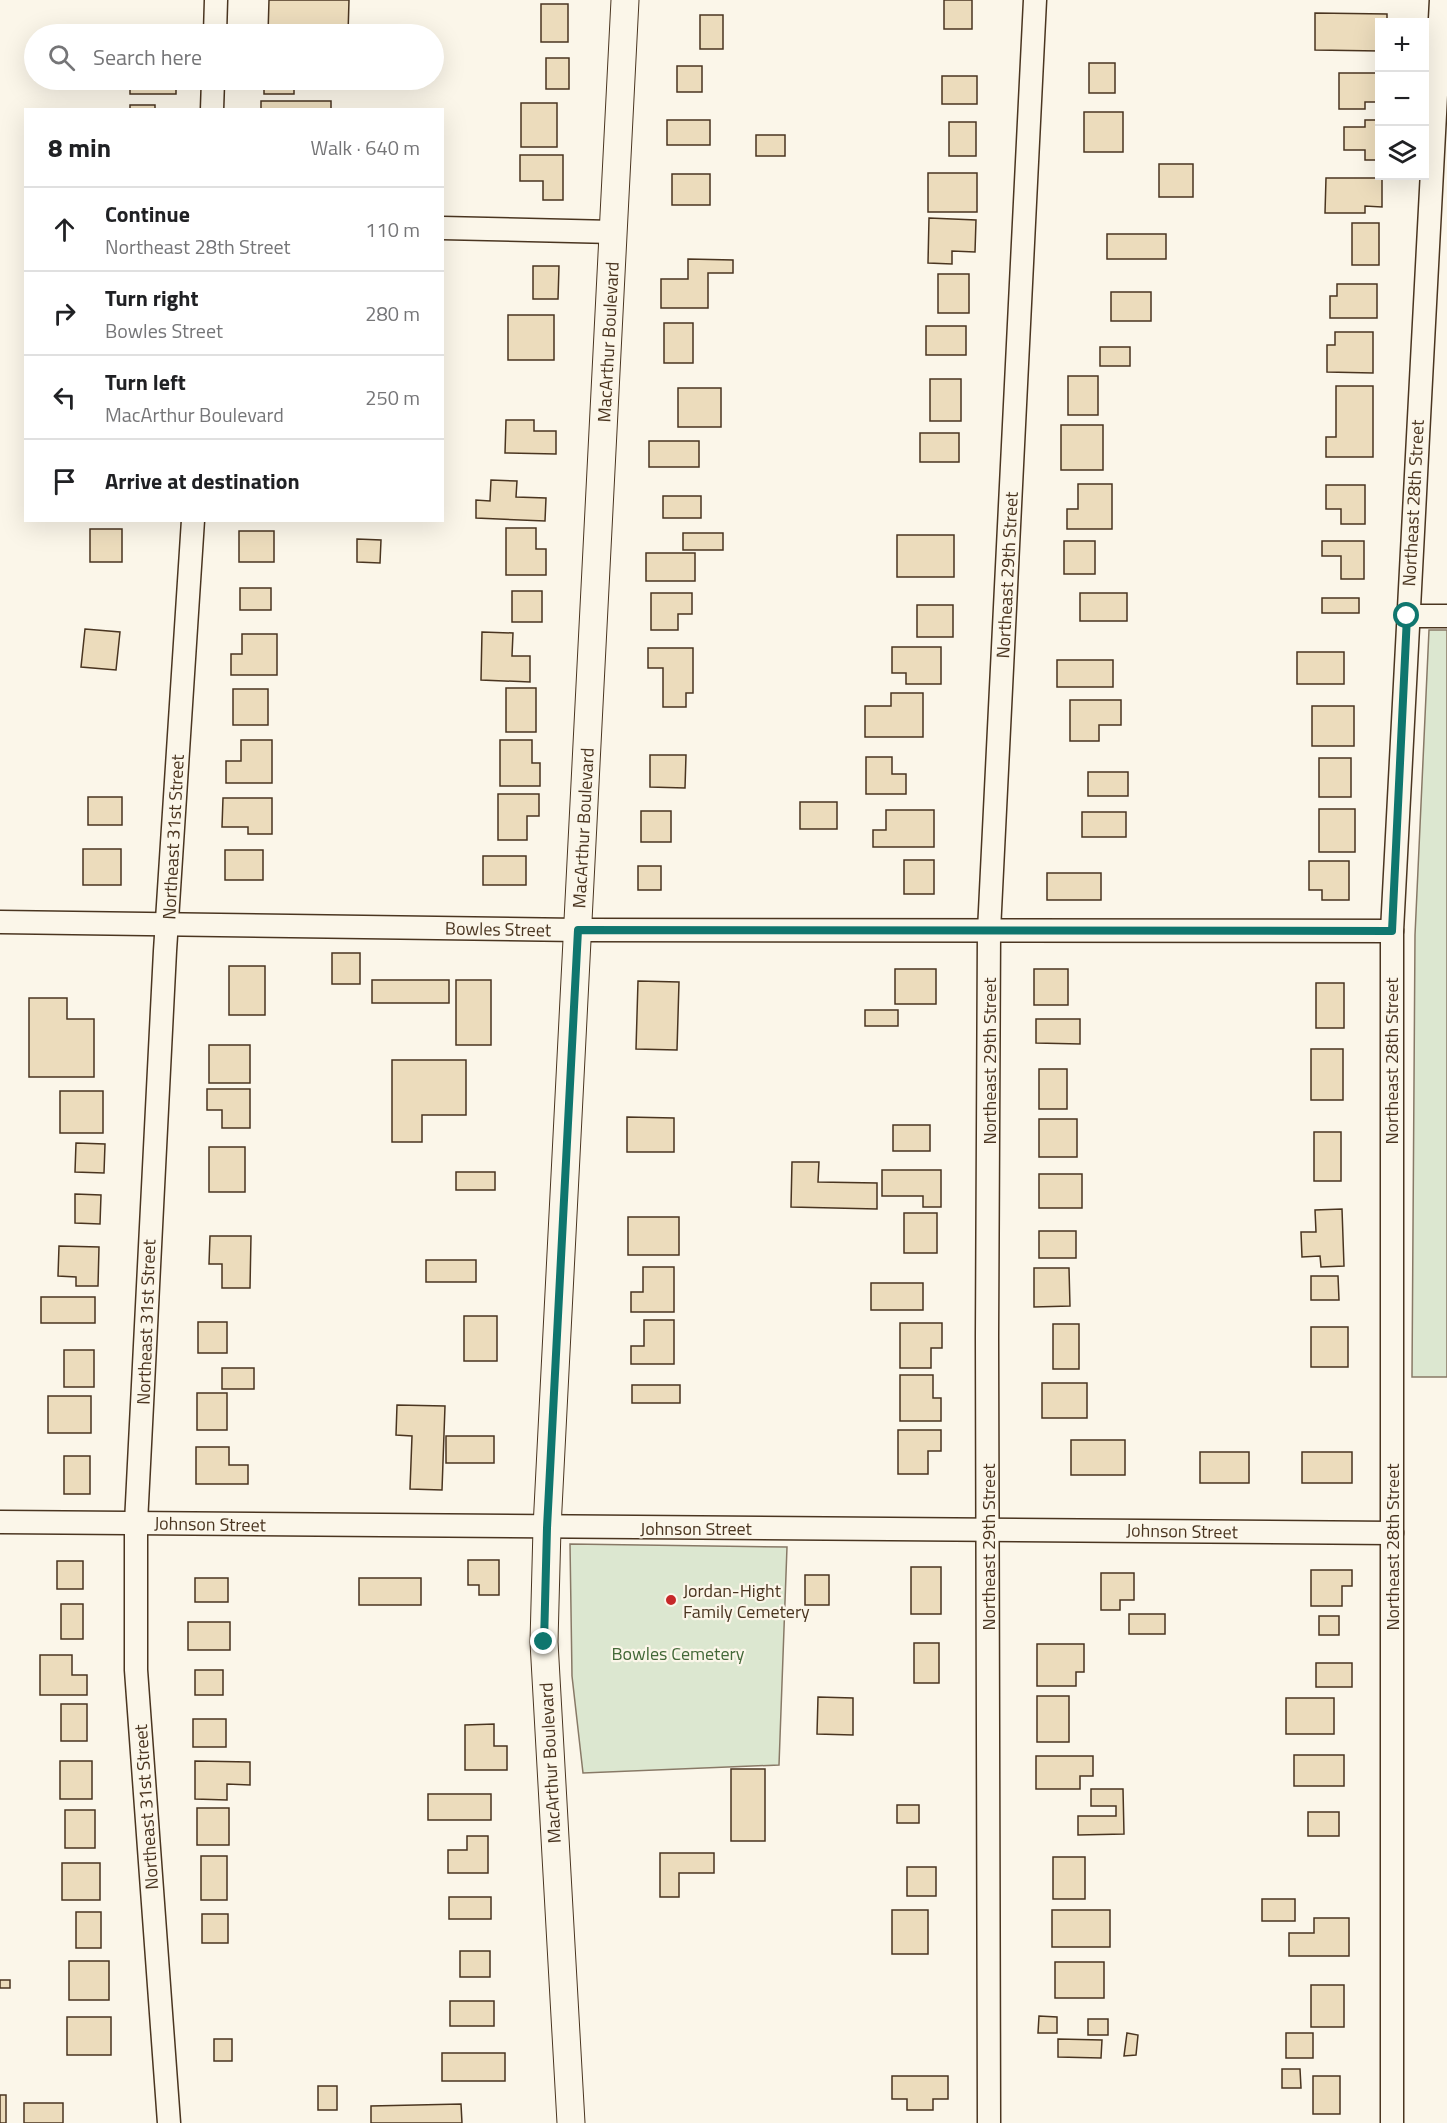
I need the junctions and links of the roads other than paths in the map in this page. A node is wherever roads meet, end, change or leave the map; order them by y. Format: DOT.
graph roads {
  1 [pos="216,0"];
  2 [pos="625,0"];
  3 [pos="1035,0"];
  4 [pos="1441,0"];
  5 [pos="215,24"];
  6 [pos="213,90"];
  7 [pos="212,108"];
  8 [pos="444,228"];
  9 [pos="613,232"];
  10 [pos="193,522"];
  11 [pos="1407,616"];
  12 [pos="1447,616"];
  13 [pos="0,922"];
  14 [pos="169,924"];
  15 [pos="578,930"];
  16 [pos="989,931"];
  17 [pos="1392,931"];
  18 [pos="0,1522"];
  19 [pos="136,1523"];
  20 [pos="547,1528"];
  21 [pos="988,1529"];
  22 [pos="1392,1533"];
  23 [pos="169,2123"];
  24 [pos="571,2123"];
  25 [pos="989,2123"];
  26 [pos="1392,2123"];
  1 -- 5 [label="street"];
  2 -- 9 [label="main road, MacArthur Boulevard"];
  3 -- 16 [label="street, Northeast 29th Street"];
  4 -- 11 [label="street, Northeast 28th Street"];
  6 -- 7 [label="street"];
  8 -- 9 [label="street"];
  9 -- 15 [label="main road, MacArthur Boulevard"];
  10 -- 14 [label="street, Northeast 31st Street"];
  11 -- 12 [label="street"];
  11 -- 17 [label="street, Northeast 28th Street"];
  13 -- 14 [label="street, Bowles Street"];
  14 -- 15 [label="street, Bowles Street"];
  14 -- 19 [label="street, Northeast 31st Street"];
  15 -- 16 [label="street, Bowles Street"];
  15 -- 20 [label="main road, MacArthur Boulevard"];
  16 -- 17 [label="street, Bowles Street"];
  16 -- 21 [label="street, Northeast 29th Street"];
  17 -- 22 [label="street, Northeast 28th Street"];
  18 -- 19 [label="street, Johnson Street"];
  19 -- 20 [label="street, Johnson Street"];
  19 -- 23 [label="street, Northeast 31st Street"];
  20 -- 21 [label="street, Johnson Street"];
  20 -- 24 [label="main road, MacArthur Boulevard"];
  21 -- 22 [label="street, Johnson Street"];
  21 -- 25 [label="street, Northeast 29th Street"];
  22 -- 26 [label="street, Northeast 28th Street"];
}
